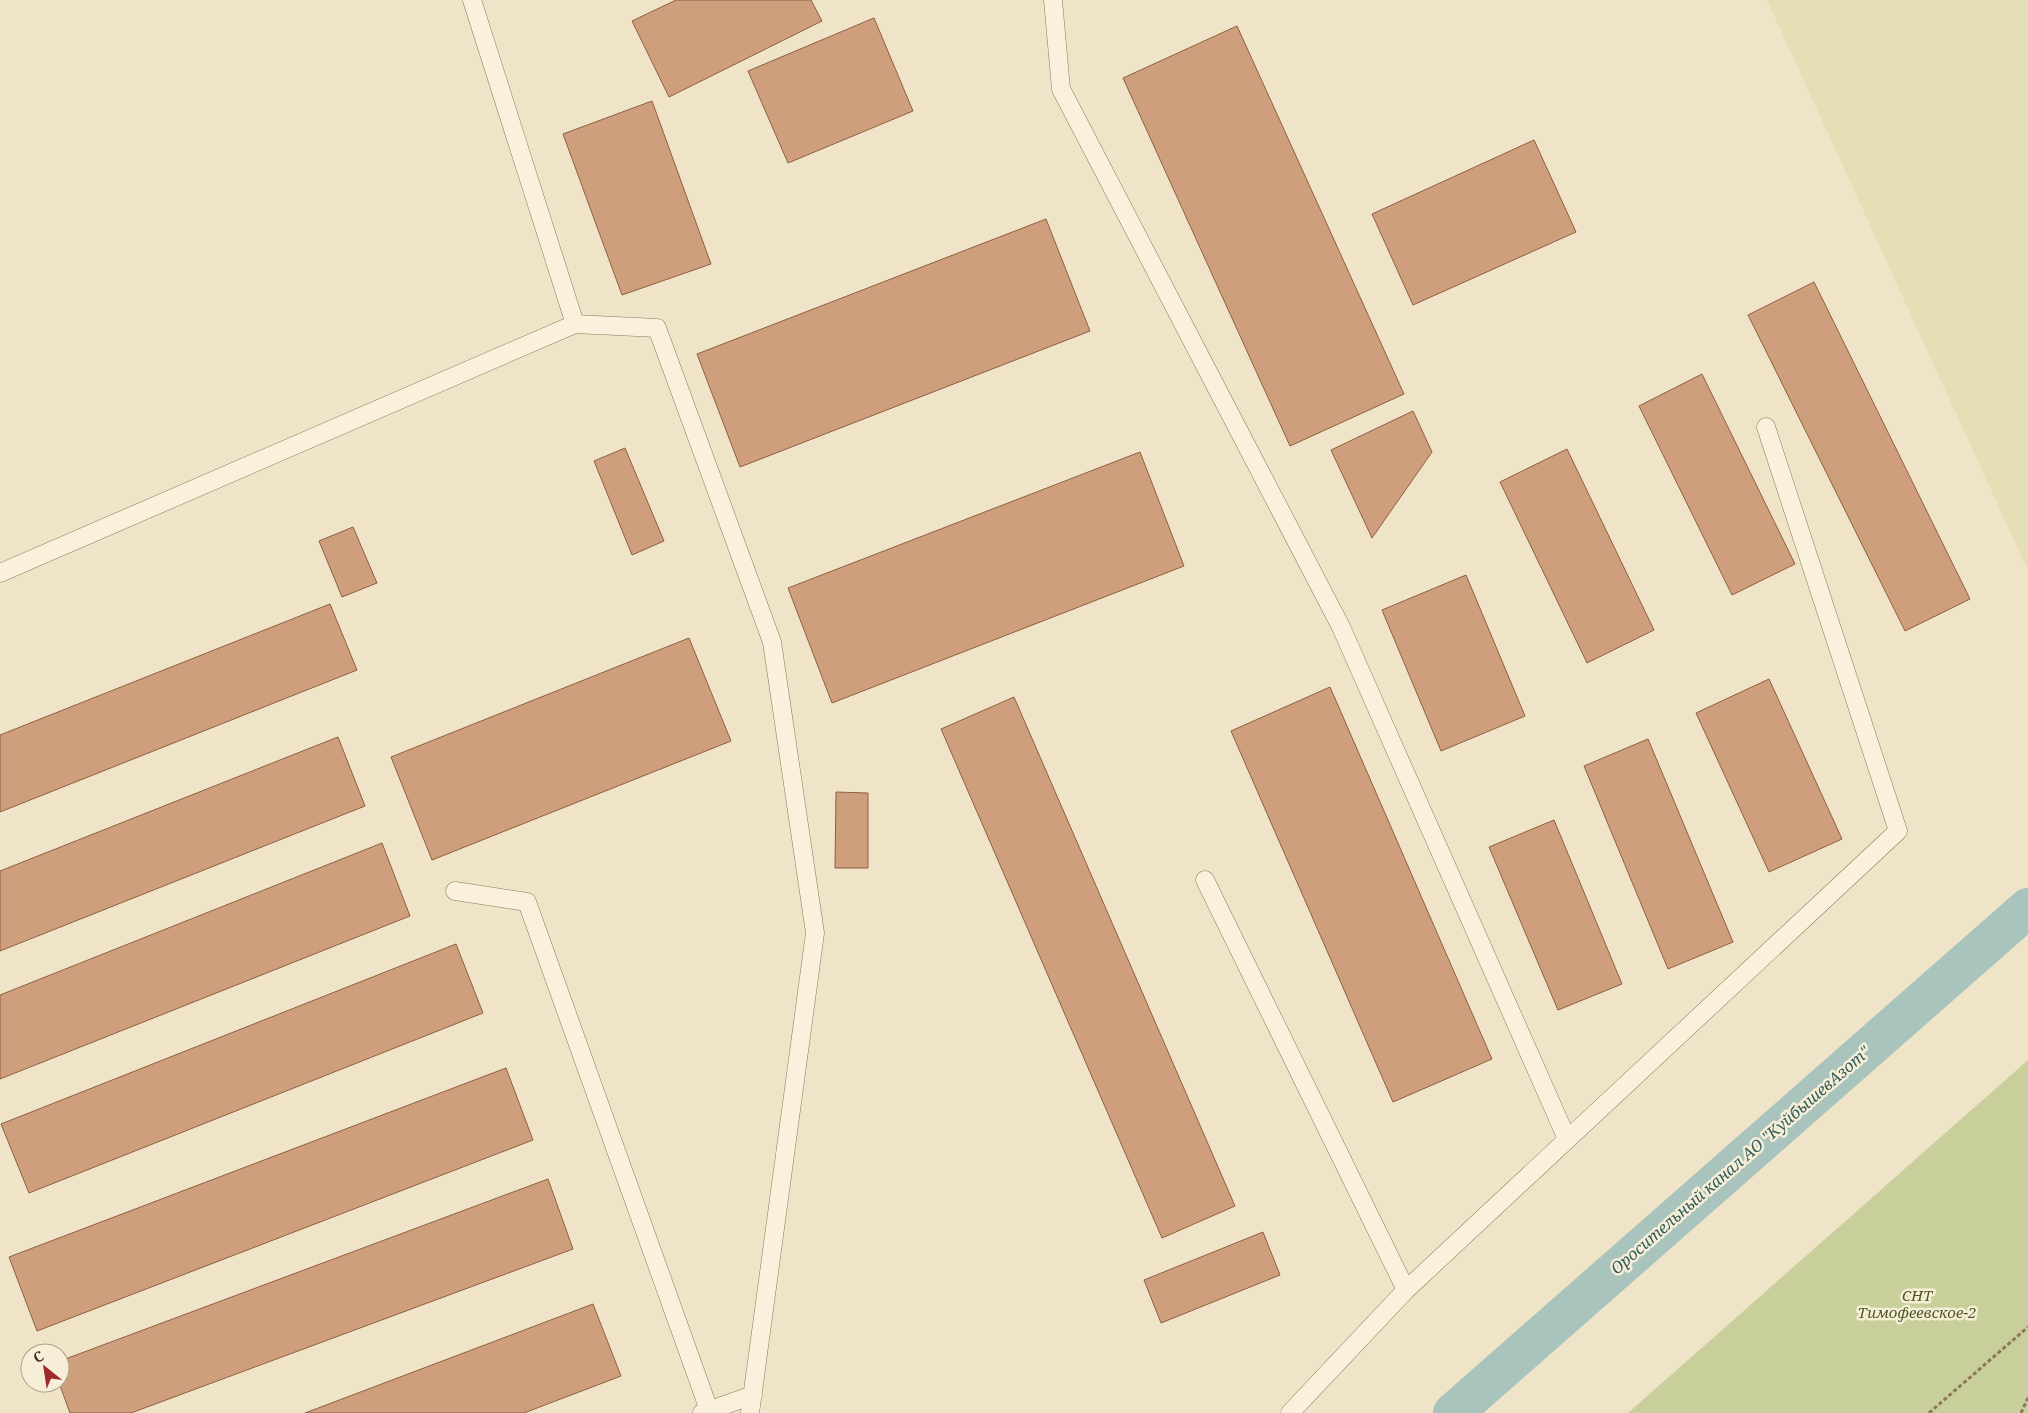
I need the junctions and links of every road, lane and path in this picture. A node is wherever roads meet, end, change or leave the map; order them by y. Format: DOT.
graph roads {
  1 [pos="472,0"];
  2 [pos="1053,0"];
  3 [pos="575,324"];
  4 [pos="1766,428"];
  5 [pos="0,573"];
  6 [pos="1205,880"];
  7 [pos="456,891"];
  8 [pos="1567,1140"];
  9 [pos="1406,1290"];
  10 [pos="2028,1327"];
  11 [pos="753,1395"];
  12 [pos="2028,1398"];
  13 [pos="705,1412"];
  14 [pos="750,1413"];
  15 [pos="1290,1413"];
  16 [pos="1929,1413"];
  17 [pos="2021,1413"];
  1 -- 3 [label="lane"];
  2 -- 8 [label="lane"];
  3 -- 5 [label="lane"];
  3 -- 11 [label="lane"];
  4 -- 8 [label="lane"];
  6 -- 9 [label="lane"];
  7 -- 13 [label="lane"];
  8 -- 9 [label="lane"];
  9 -- 15 [label="lane"];
  10 -- 16 [label="path"];
  11 -- 13 [label="lane"];
  11 -- 14 [label="lane"];
  12 -- 17 [label="path"];
}
